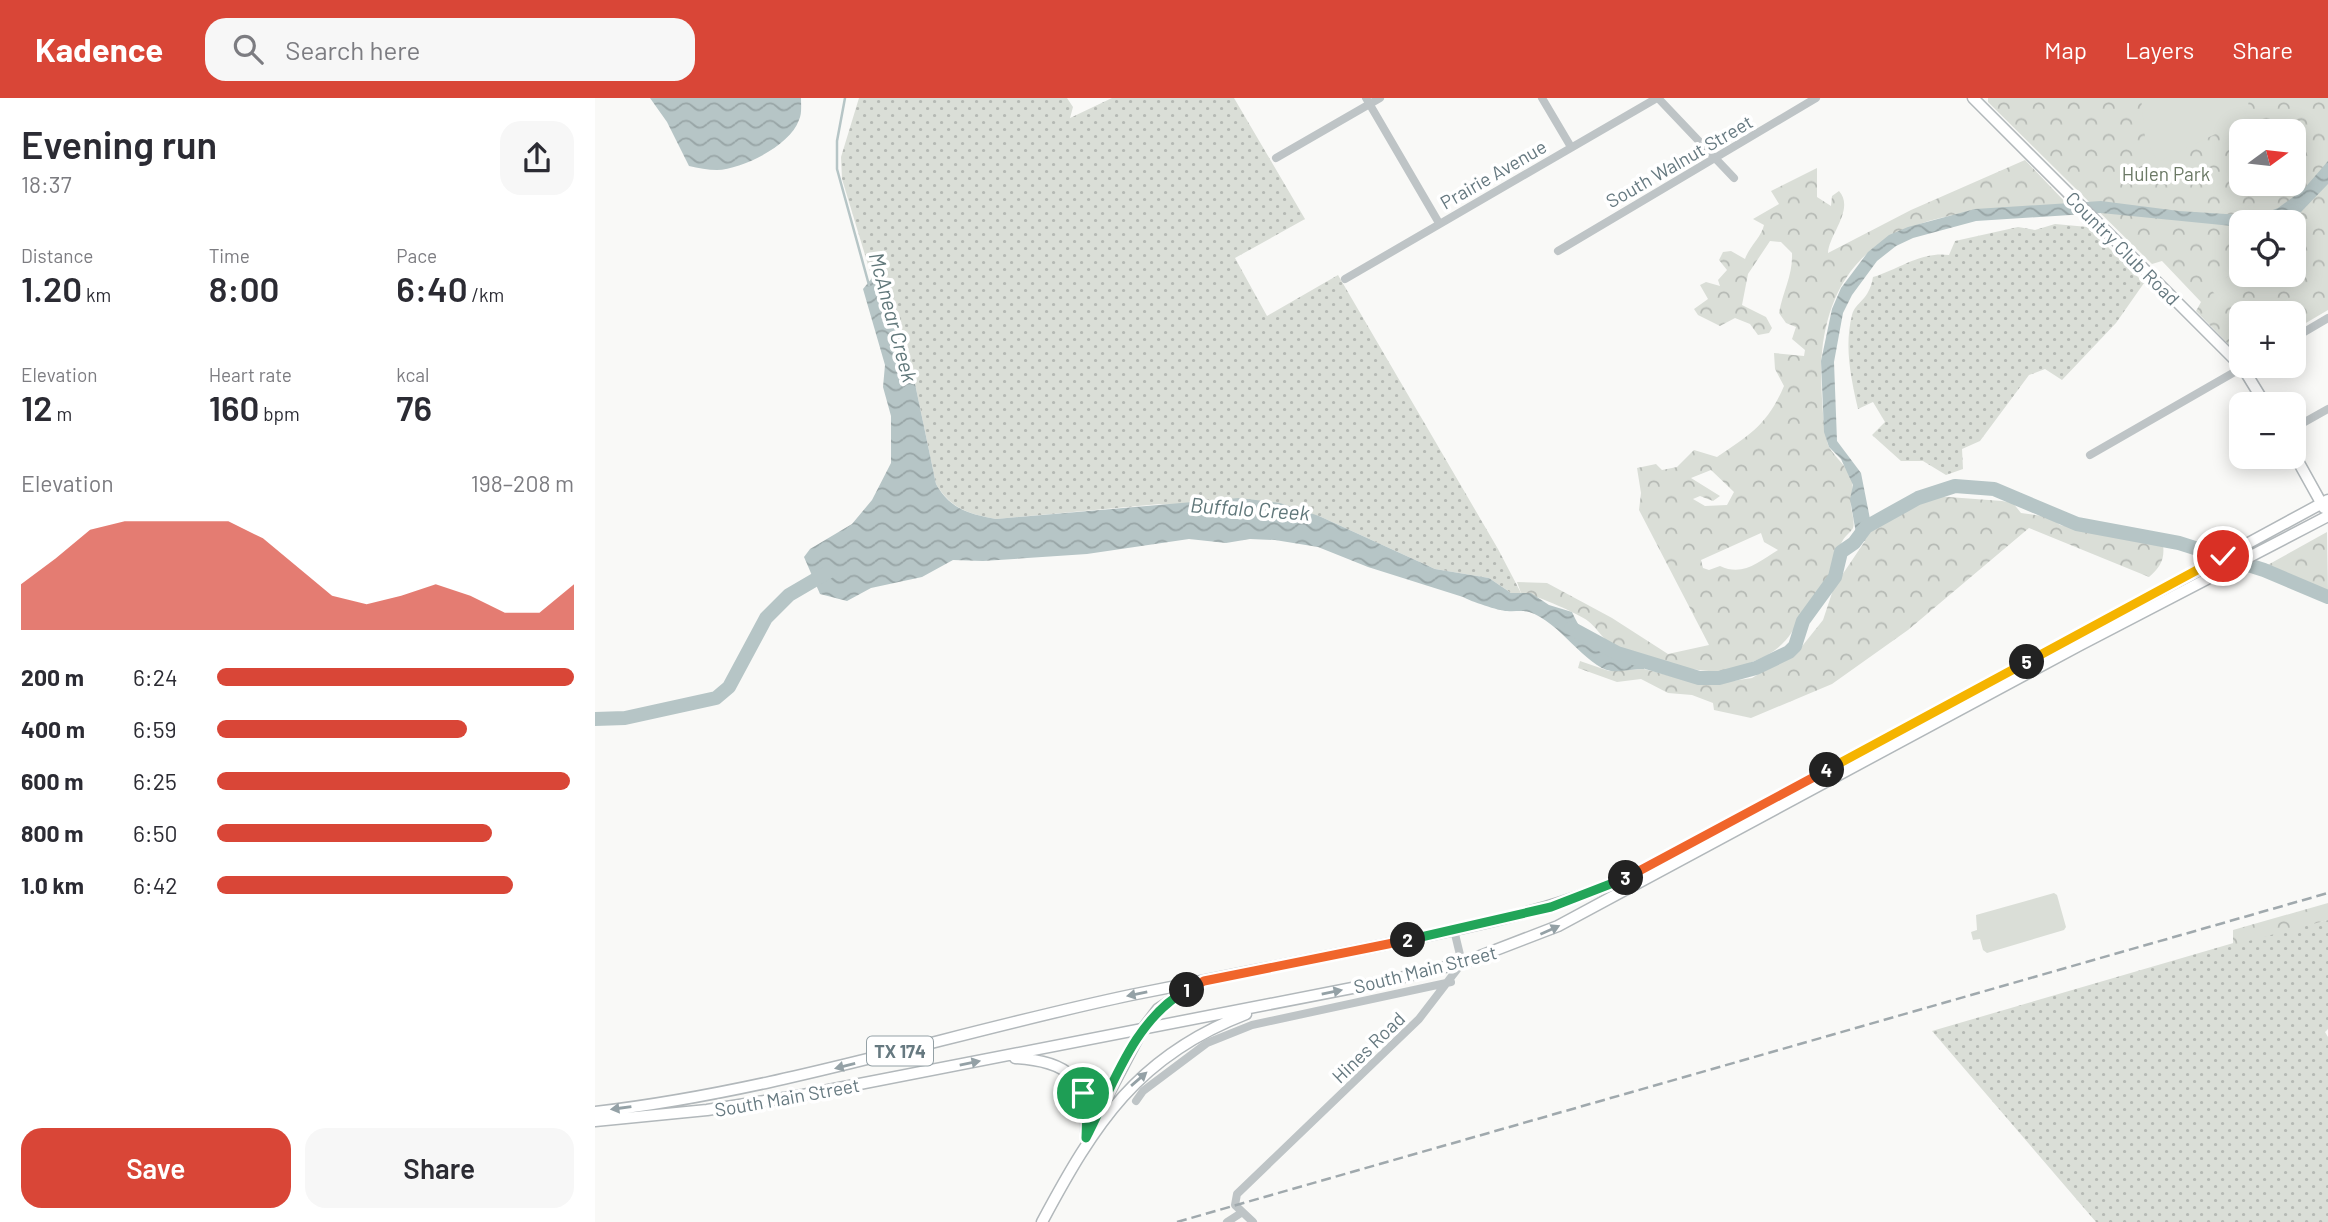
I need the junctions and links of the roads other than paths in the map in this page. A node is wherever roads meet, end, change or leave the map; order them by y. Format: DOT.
graph roads {
  1 [pos="1380,98"];
  2 [pos="1542,98"];
  3 [pos="1658,98"];
  4 [pos="1816,98"];
  5 [pos="1976,99"];
  6 [pos="1368,101"];
  7 [pos="1571,147"];
  8 [pos="1276,158"];
  9 [pos="1715,159"];
  10 [pos="1734,178"];
  11 [pos="1439,223"];
  12 [pos="1558,251"];
  13 [pos="1345,279"];
  14 [pos="2328,318"];
  15 [pos="2306,331"];
  16 [pos="2229,352"];
  17 [pos="2229,376"];
  18 [pos="2328,409"];
  19 [pos="2306,421"];
  20 [pos="2090,455"];
  21 [pos="2304,469"];
  22 [pos="2325,501"];
  23 [pos="2328,515"];
  24 [pos="1772,806"];
  25 [pos="1454,930"];
  26 [pos="1462,963"];
  27 [pos="1204,981"];
  28 [pos="1451,982"];
  29 [pos="1265,1005"];
  30 [pos="1142,1030"];
  31 [pos="1001,1057"];
  32 [pos="1136,1101"];
  33 [pos="595,1112"];
  34 [pos="595,1121"];
  35 [pos="1086,1138"];
  36 [pos="1057,1194"];
  37 [pos="1241,1213"];
  38 [pos="1042,1222"];
  39 [pos="1227,1222"];
  40 [pos="1253,1222"];
  1 -- 6 [label="street"];
  2 -- 7 [label="street"];
  3 -- 7 [label="street, Prairie Avenue"];
  3 -- 9 [label="street"];
  4 -- 9 [label="street, South Walnut Street"];
  5 -- 16 [label="main road, Country Club Road"];
  6 -- 8 [label="street"];
  6 -- 11 [label="street"];
  7 -- 11 [label="street, Prairie Avenue"];
  9 -- 10 [label="street"];
  9 -- 12 [label="street, South Walnut Street"];
  11 -- 13 [label="street, Prairie Avenue"];
  14 -- 15 [label="street"];
  17 -- 20 [label="street"];
  18 -- 19 [label="street"];
  21 -- 22 [label="main road"];
  22 -- 23 [label="main road"];
  22 -- 24 [label="main road, South Main Street"];
  23 -- 24 [label="main road, South Main Street"];
  24 -- 25 [label="main road, South Main Street"];
  26 -- 24 [label="main road, South Main Street, one-way"];
  25 -- 26 [label="street"];
  25 -- 27 [label="main road, South Main Street"];
  26 -- 28 [label="street, Hines Road"];
  29 -- 26 [label="main road, South Main Street, one-way"];
  27 -- 30 [label="main road"];
  27 -- 33 [label="main road, South Main Street / TX 174, one-way"];
  28 -- 32 [label="street"];
  28 -- 37 [label="street, Hines Road"];
  29 -- 30 [label="main road, South Main Street / TX 174"];
  36 -- 29 [label="main road, one-way"];
  30 -- 31 [label="main road, South Main Street / TX 174"];
  30 -- 35 [label="main road"];
  34 -- 31 [label="main road, South Main Street / TX 174, one-way"];
  31 -- 35 [label="main road"];
  35 -- 36 [label="main road"];
  36 -- 38 [label="main road"];
  37 -- 39 [label="street"];
  37 -- 40 [label="street"];
}
